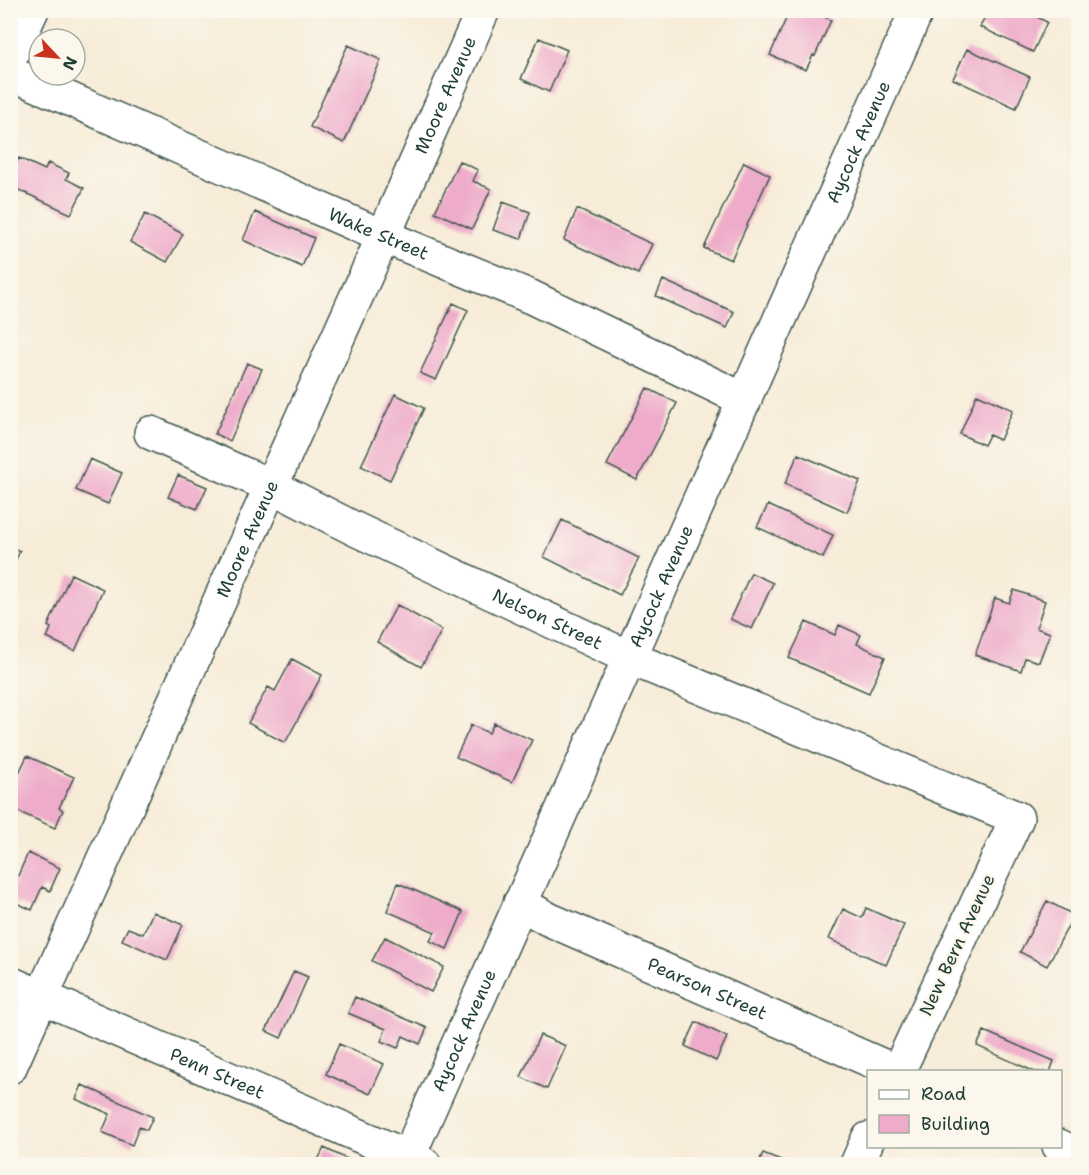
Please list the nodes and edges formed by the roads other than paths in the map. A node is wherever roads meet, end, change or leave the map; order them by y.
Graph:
1 (32, 10) edge
2 (483, 10) edge
3 (917, 10) edge
4 (10, 58) edge
5 (10, 74) edge
6 (384, 235) junction
7 (745, 400) junction
8 (151, 433) dead end
9 (271, 486) junction
10 (630, 658) junction
11 (1017, 818) joint
12 (520, 903) junction
13 (10, 983) edge
14 (43, 996) junction
15 (10, 1067) edge
16 (895, 1070) edge
17 (897, 1070) edge
18 (867, 1141) edge
19 (1062, 1147) edge
20 (1078, 1155) edge
21 (412, 1162) edge
22 (857, 1164) edge

1 - 4 street
2 - 6 street, Moore Avenue
3 - 7 street, Aycock Avenue
5 - 6 street, Wake Street
6 - 7 street, Wake Street
6 - 9 street, Moore Avenue
7 - 10 street, Aycock Avenue
8 - 9 street, Nelson Street
9 - 10 street, Nelson Street
9 - 14 street, Moore Avenue
10 - 11 street, Nelson Street
10 - 12 street, Aycock Avenue
11 - 17 street, New Bern Avenue
12 - 16 street, Pearson Street
12 - 21 street, Aycock Avenue
13 - 14 street, Penn Street
14 - 15 street, Moore Avenue
14 - 21 street, Penn Street
18 - 22 street
19 - 20 street

